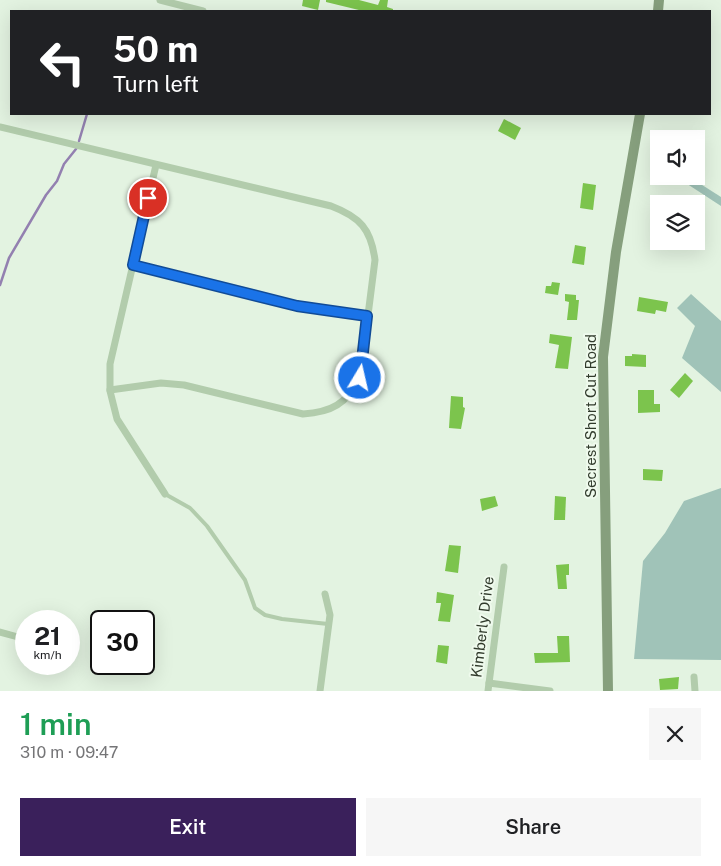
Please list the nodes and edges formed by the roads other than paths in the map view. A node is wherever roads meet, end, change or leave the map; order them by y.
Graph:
1 (160, 0) edge
2 (199, 10) edge
3 (640, 115) edge
4 (0, 127) edge
5 (156, 165) junction
6 (133, 265) junction
7 (367, 316) junction
8 (110, 390) junction
9 (165, 494) joint
10 (504, 567) dead end
11 (325, 594) dead end
12 (328, 624) junction
13 (0, 632) edge
14 (15, 636) edge
15 (694, 677) dead end
16 (489, 683) junction
17 (320, 691) edge
18 (488, 691) edge
19 (550, 691) edge
20 (608, 691) edge
21 (695, 691) edge

1 - 2 street
3 - 20 main road, Secrest Short Cut Road
4 - 5 street
5 - 6 street
5 - 7 street
6 - 7 street
6 - 8 street
7 - 8 street
8 - 9 street
9 - 12 lane
10 - 16 street, Kimberly Drive
11 - 12 street
12 - 17 street
13 - 14 street
15 - 21 street
16 - 18 street, Kimberly Drive
16 - 19 street

